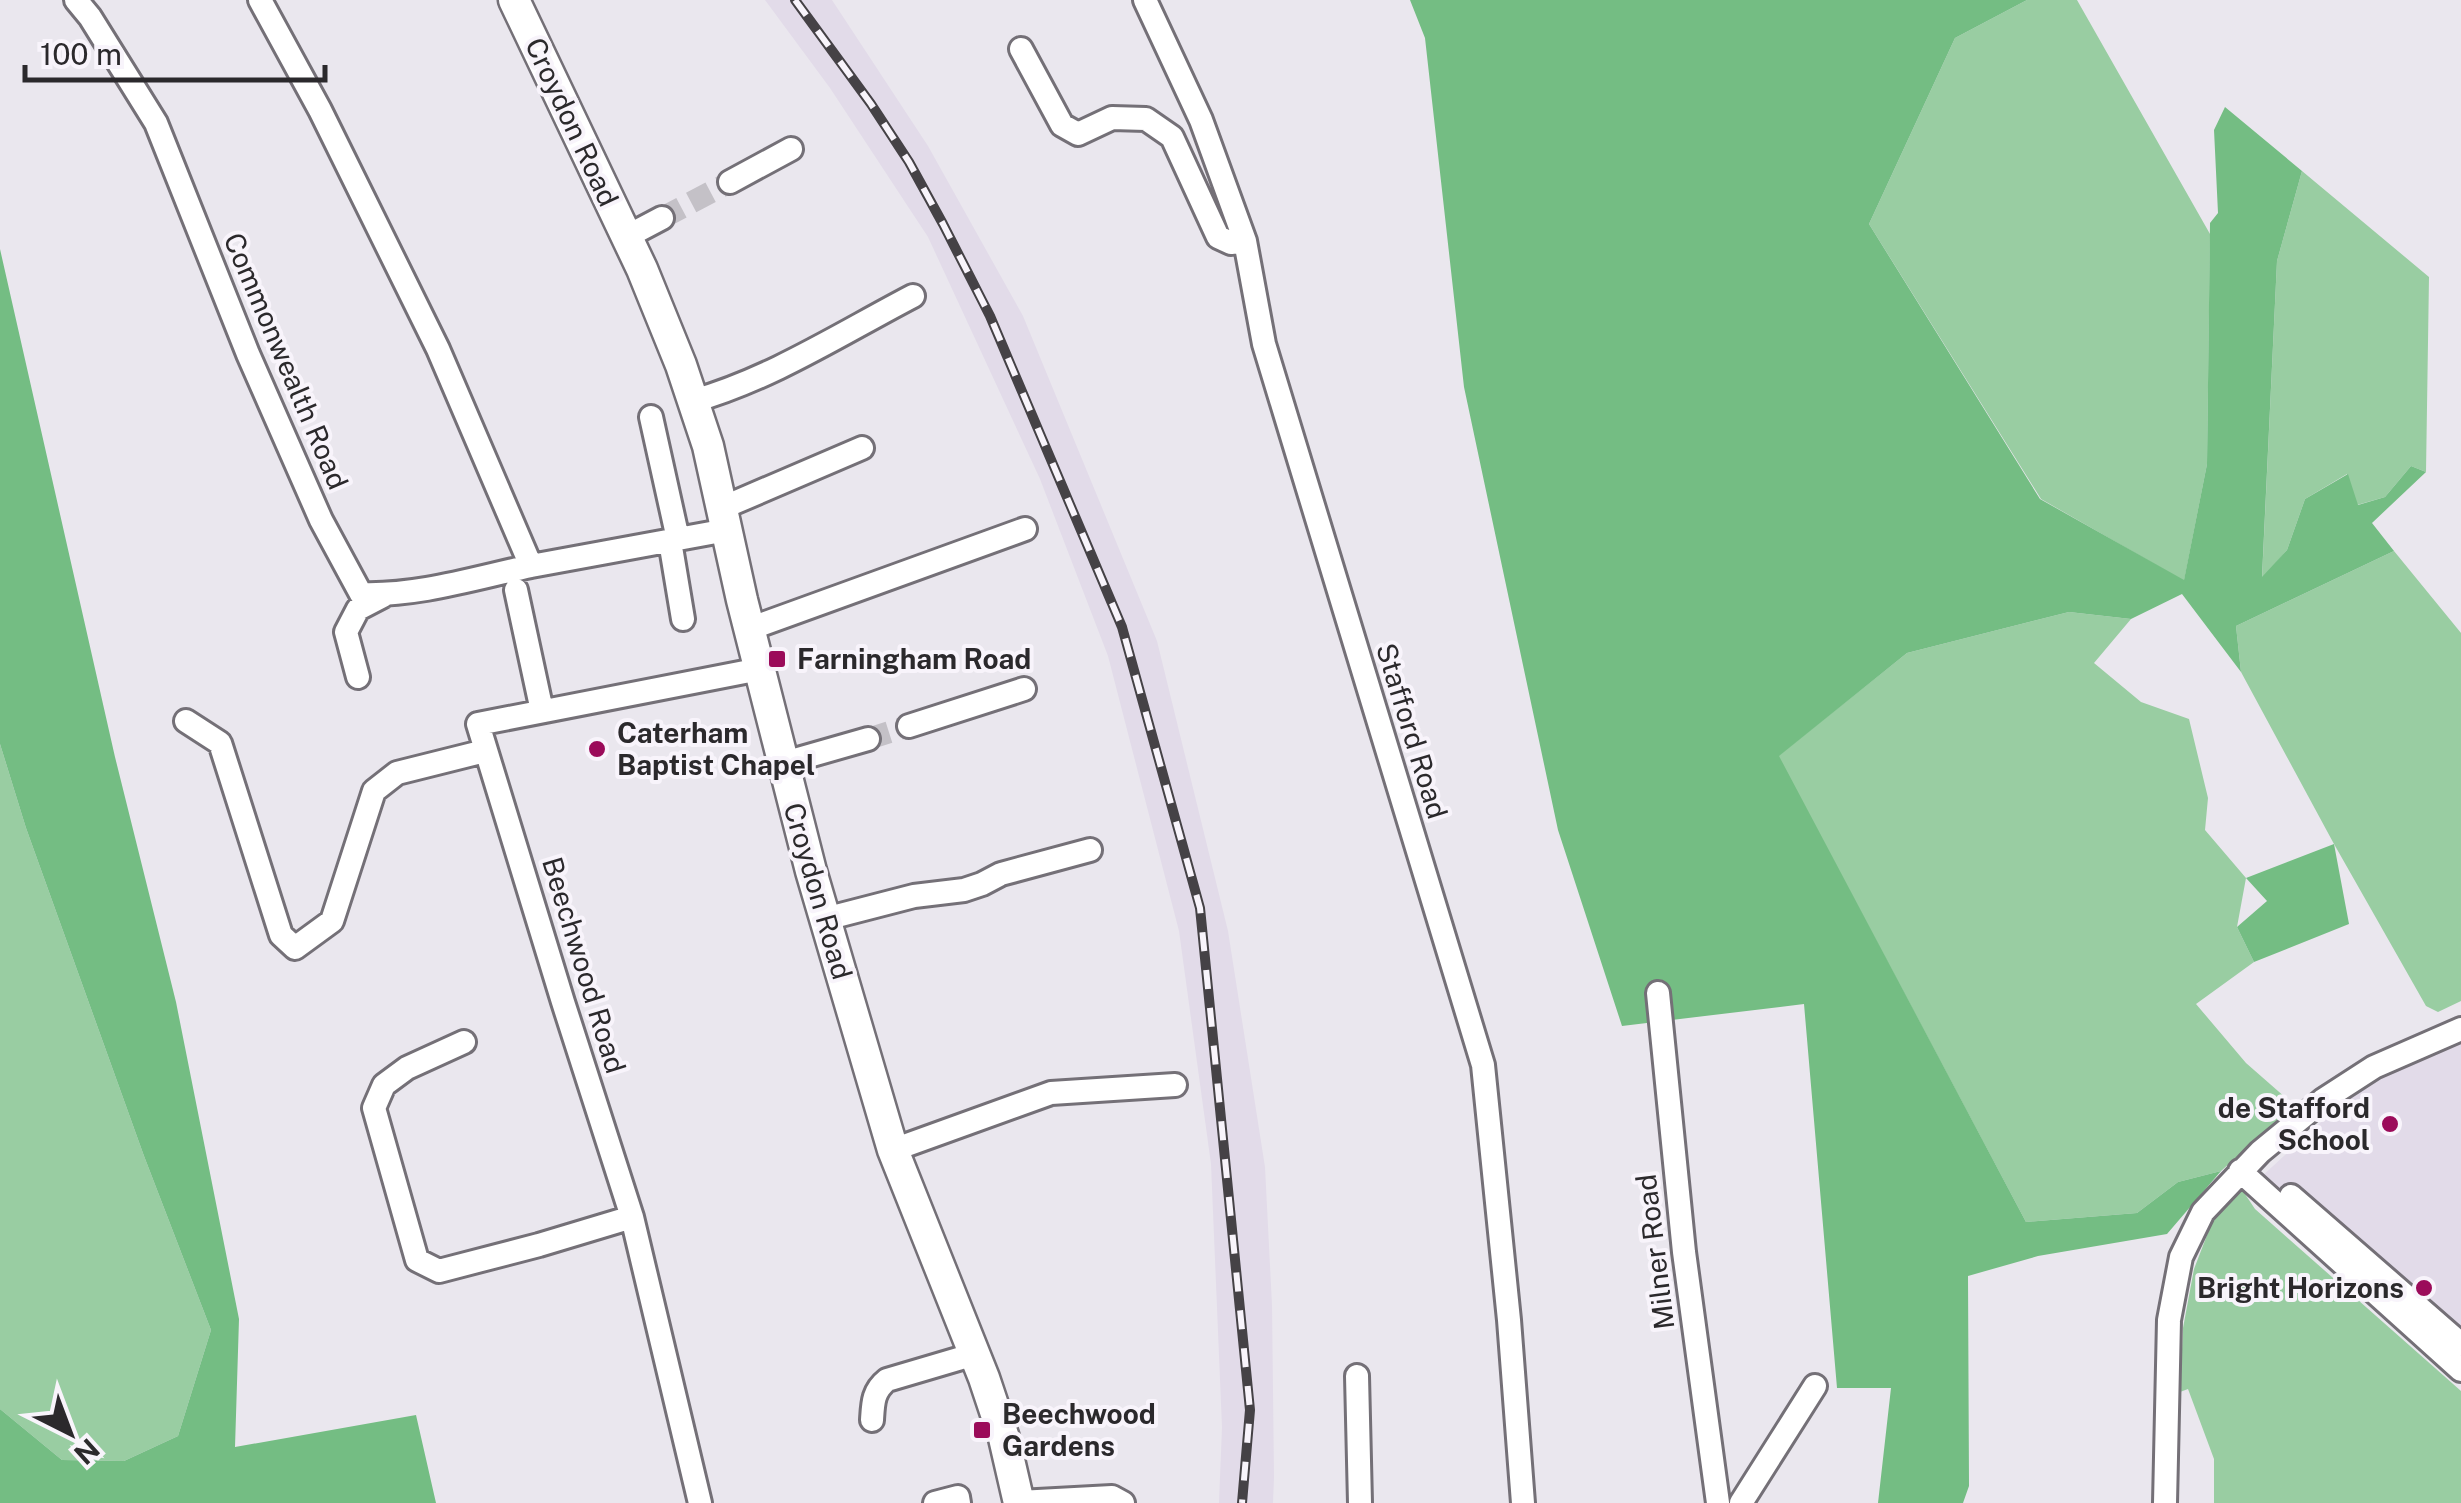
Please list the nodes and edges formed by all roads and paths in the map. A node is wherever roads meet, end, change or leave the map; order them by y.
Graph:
1 (76, 0) edge
2 (260, 0) edge
3 (514, 0) edge
4 (1144, 0) edge
5 (1021, 49) dead end
6 (791, 148) dead end
7 (730, 182) tunnel mouth
8 (662, 218) tunnel mouth
9 (626, 237) junction
10 (1245, 241) junction
11 (913, 296) dead end
12 (693, 401) junction
13 (651, 417) dead end
14 (862, 448) dead end
15 (725, 519) junction
16 (1025, 529) dead end
17 (674, 540) junction
18 (530, 566) junction
19 (516, 590) dead end
20 (386, 595) junction
21 (683, 619) dead end
22 (750, 628) junction
23 (760, 669) junction
24 (358, 677) dead end
25 (1024, 689) dead end
26 (542, 711) junction
27 (186, 721) dead end
28 (909, 726) tunnel mouth
29 (868, 739) tunnel mouth
30 (485, 751) junction
31 (784, 763) junction
32 (1090, 850) dead end
33 (825, 919) junction
34 (1658, 993) dead end
35 (2461, 1029) edge
36 (464, 1042) dead end
37 (1175, 1084) dead end
38 (893, 1150) junction
39 (2245, 1166) junction
40 (632, 1216) junction
41 (2461, 1344) edge
42 (976, 1354) junction
43 (2461, 1370) edge
44 (1357, 1376) dead end
45 (1814, 1386) dead end
46 (872, 1420) dead end
47 (1019, 1502) edge
48 (700, 1503) edge
49 (935, 1503) edge
50 (959, 1503) edge
51 (1124, 1503) edge
52 (1360, 1503) edge
53 (1523, 1503) edge
54 (1718, 1503) edge
55 (1741, 1503) edge
56 (2164, 1503) edge

1 - 20 street, Commonwealth Road
2 - 18 street
3 - 9 main road, Croydon Road
4 - 10 street, Stafford Road
5 - 10 street
6 - 7 street
8 - 9 street
9 - 12 main road, Croydon Road
10 - 53 street, Stafford Road
11 - 12 street
12 - 15 main road, Croydon Road
13 - 17 street
14 - 15 street
15 - 17 street
15 - 22 main road, Croydon Road
16 - 22 street
17 - 18 street
17 - 21 street
18 - 20 street
19 - 26 street
20 - 24 street
22 - 23 main road, Croydon Road
23 - 26 street
23 - 31 main road, Croydon Road
25 - 28 street
26 - 30 street
27 - 30 street
29 - 31 street
30 - 40 street, Beechwood Road
31 - 33 main road, Croydon Road
32 - 33 street
33 - 38 main road, Croydon Road
34 - 54 street, Milner Road
35 - 39 street
36 - 40 street
37 - 38 street
38 - 42 main road, Croydon Road
39 - 41 street
39 - 43 street
39 - 56 street
40 - 48 street, Beechwood Road
42 - 46 street
42 - 47 main road, Croydon Road
44 - 52 street
45 - 55 street
47 - 51 street
49 - 50 street

